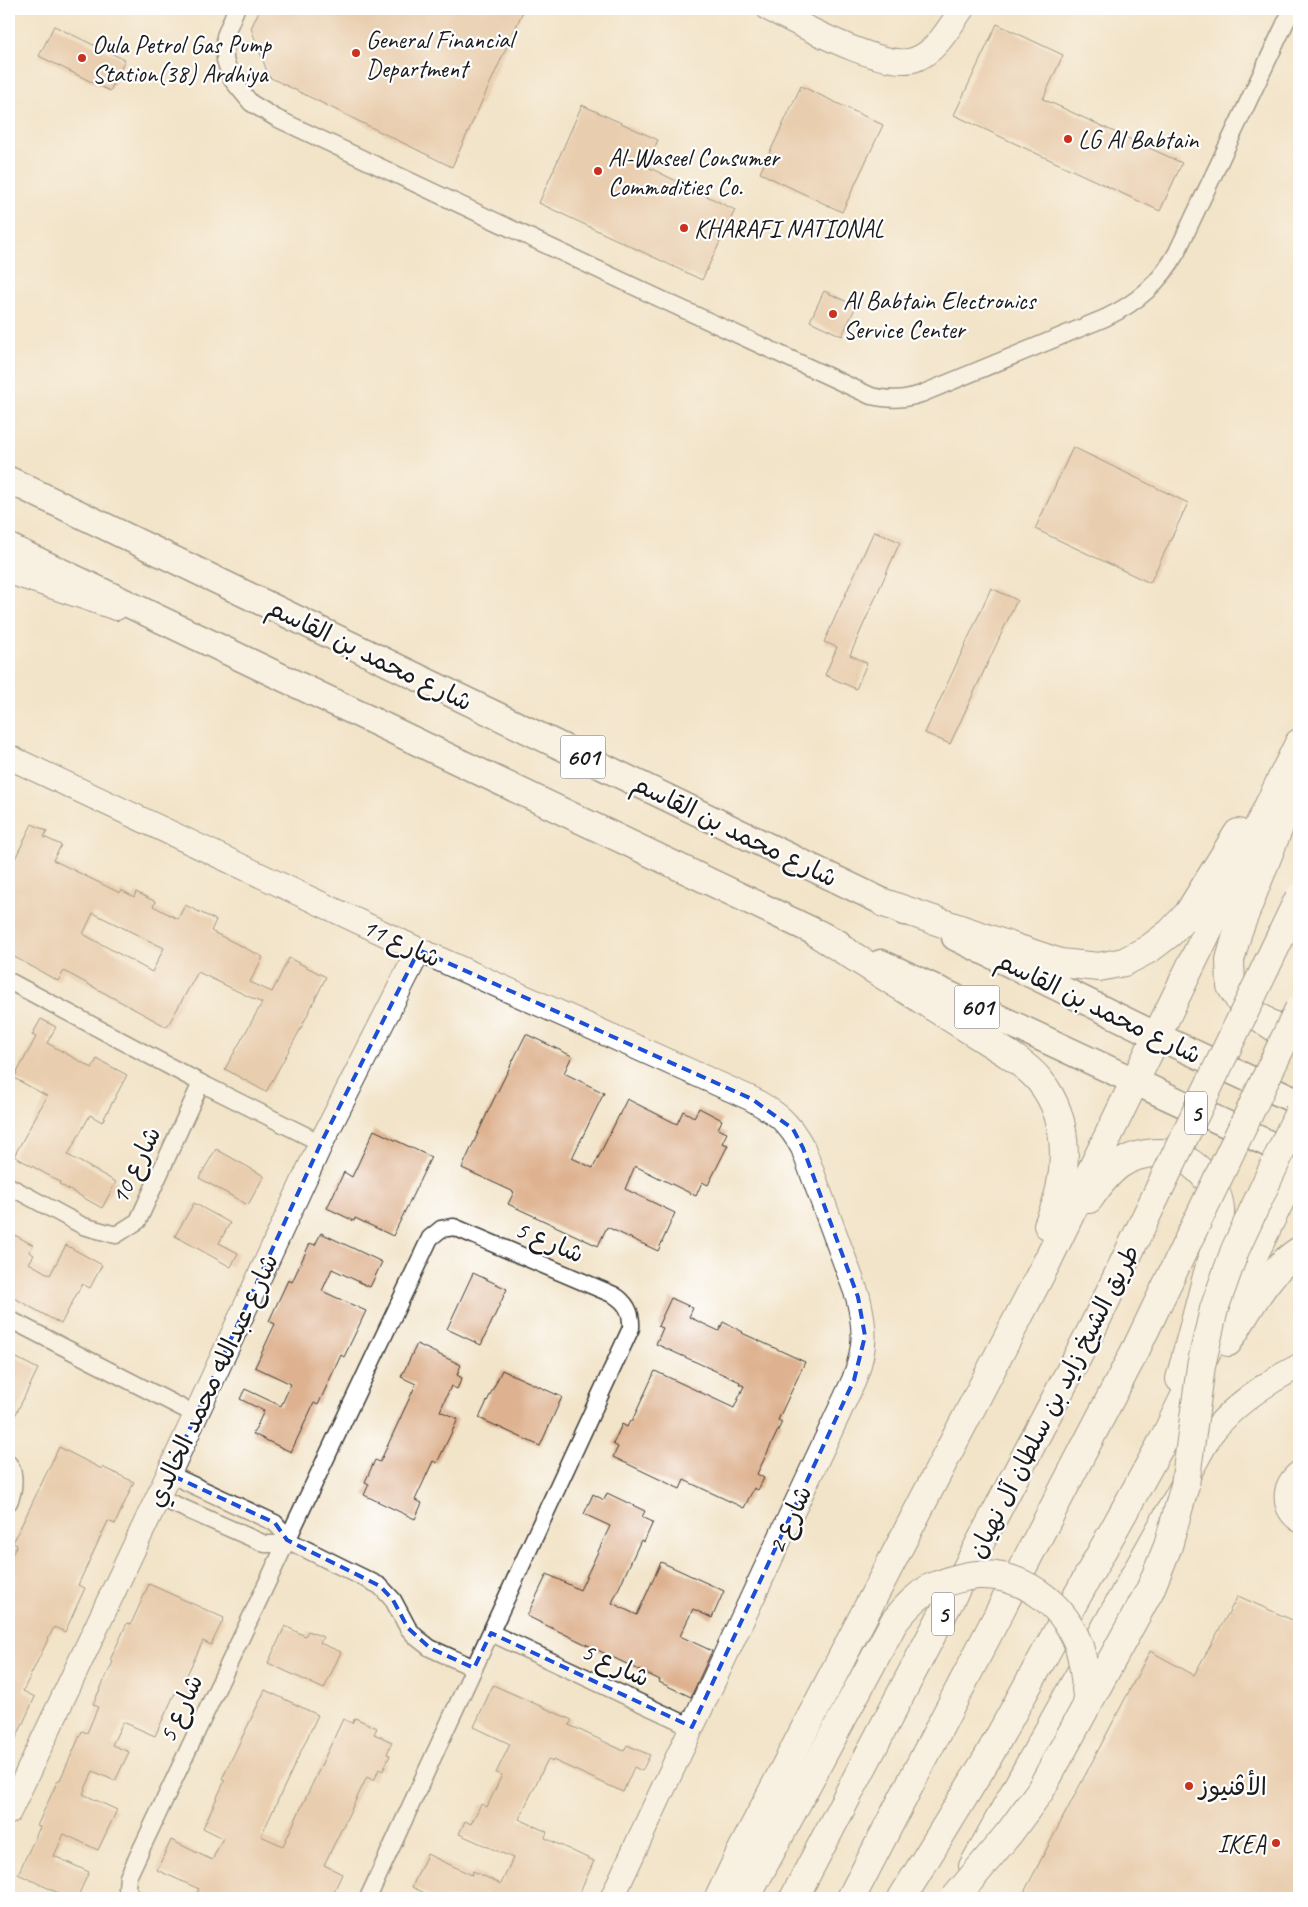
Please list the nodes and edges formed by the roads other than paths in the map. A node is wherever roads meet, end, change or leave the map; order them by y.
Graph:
1 (236, 9) edge
2 (769, 9) edge
3 (962, 9) edge
4 (1292, 9) edge
5 (9, 480) edge
6 (9, 547) edge
7 (9, 572) edge
8 (173, 626) junction
9 (1299, 731) edge
10 (1299, 742) edge
11 (9, 757) edge
12 (1299, 774) edge
13 (1299, 898) edge
14 (884, 902) junction
15 (818, 934) junction
16 (419, 950) junction
17 (9, 981) edge
18 (1299, 1009) edge
19 (1299, 1032) edge
20 (1157, 1036) junction
21 (1135, 1081) junction
22 (201, 1083) junction
23 (1299, 1102) edge
24 (1299, 1112) edge
25 (793, 1129) joint
26 (321, 1143) junction
27 (1299, 1160) edge
28 (9, 1186) edge
29 (1299, 1251) edge
30 (1048, 1260) junction
31 (9, 1320) edge
32 (1299, 1366) edge
33 (196, 1415) junction
34 (1164, 1439) junction
35 (9, 1464) edge
36 (1299, 1473) edge
37 (169, 1474) junction
38 (930, 1489) junction
39 (158, 1497) junction
40 (9, 1502) edge
41 (1299, 1520) edge
42 (288, 1540) junction
43 (491, 1633) junction
44 (474, 1668) junction
45 (1088, 1705) junction
46 (692, 1727) junction
47 (14, 1788) edge
48 (9, 1812) edge
49 (134, 1898) edge
50 (368, 1898) edge
51 (612, 1898) edge
52 (719, 1898) edge
53 (746, 1898) edge
54 (794, 1898) edge
55 (851, 1898) edge
56 (902, 1898) edge
57 (954, 1898) edge

1 - 4 street
2 - 3 street
5 - 14 main road, شارع محمد بن القاسم / 601
6 - 8 main road, شارع محمد بن القاسم / 601
7 - 8 street
8 - 15 main road, شارع محمد بن القاسم / 601
9 - 14 highway
10 - 20 highway
11 - 16 street, شارع 11
12 - 19 highway
13 - 54 highway, طريق الشيخ زايد بن سلطان آل نهيان / 5, bridge
14 - 20 main road, شارع محمد بن القاسم / 601
15 - 21 main road, شارع محمد بن القاسم / 601
15 - 38 highway
16 - 25 street, شارع 11
16 - 26 street, شارع عبدالله محمد الخالدي
17 - 22 street
18 - 55 highway, طريق الشيخ زايد بن سلطان آل نهيان / 5, bridge
20 - 21 highway
20 - 23 main road, شارع محمد بن القاسم / 601
21 - 27 main road, شارع محمد بن القاسم / 601
21 - 30 highway
22 - 26 street
22 - 28 street, شارع 10
24 - 45 highway, bridge
25 - 46 street, شارع 2
26 - 33 street, شارع عبدالله محمد الخالدي
27 - 34 highway
29 - 34 highway
30 - 34 highway
30 - 38 highway
31 - 33 street
32 - 57 street
33 - 37 street, شارع عبدالله محمد الخالدي
34 - 56 highway
35 - 40 street
36 - 41 street
37 - 39 street, شارع عبدالله محمد الخالدي
37 - 42 street
38 - 52 highway
39 - 42 street
39 - 47 street, شارع عبدالله محمد الخالدي
42 - 43 street, شارع 5
42 - 44 street
42 - 49 street, شارع 5
43 - 44 street, شارع 5
43 - 46 street, شارع 5
44 - 50 street, شارع 5
45 - 53 highway, bridge
45 - 57 highway, bridge
46 - 51 street, شارع 2
47 - 48 street, شارع عبدالله محمد الخالدي

